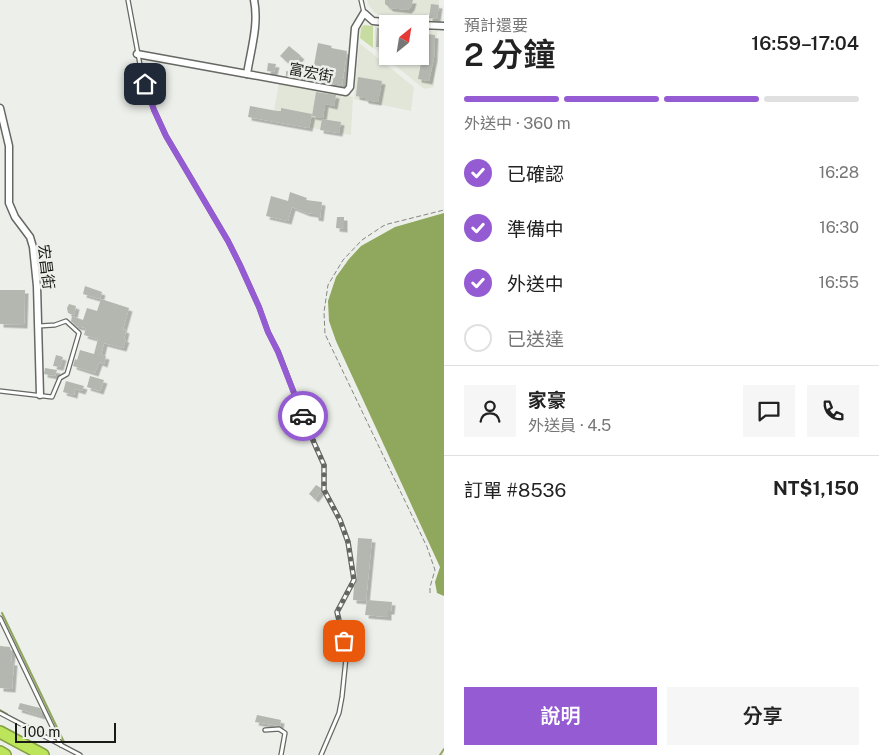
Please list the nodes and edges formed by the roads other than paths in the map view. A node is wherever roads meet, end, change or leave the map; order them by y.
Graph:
1 (128, 0) edge
2 (254, 0) edge
3 (361, 0) edge
4 (364, 13) junction
5 (379, 22) edge
6 (429, 25) edge
7 (444, 26) edge
8 (137, 54) junction
9 (247, 74) junction
10 (0, 108) edge
11 (39, 326) junction
12 (0, 391) edge
13 (40, 395) junction
14 (0, 618) edge
15 (0, 713) edge
16 (265, 730) dead end
17 (0, 732) edge
18 (61, 745) junction
19 (0, 752) edge
20 (5, 755) edge
21 (43, 755) edge
22 (80, 755) edge
23 (281, 755) edge
24 (320, 755) edge

1 - 8 lane
2 - 9 street
3 - 4 lane
4 - 5 street
4 - 9 street, 富宏街
6 - 7 street
8 - 9 street
8 - 24 lane
10 - 11 street, 宏昌街
11 - 13 street, 宏昌街
11 - 13 lane
12 - 13 lane
14 - 18 lane
15 - 18 lane
16 - 23 lane
17 - 21 highway
18 - 22 lane
19 - 20 highway

